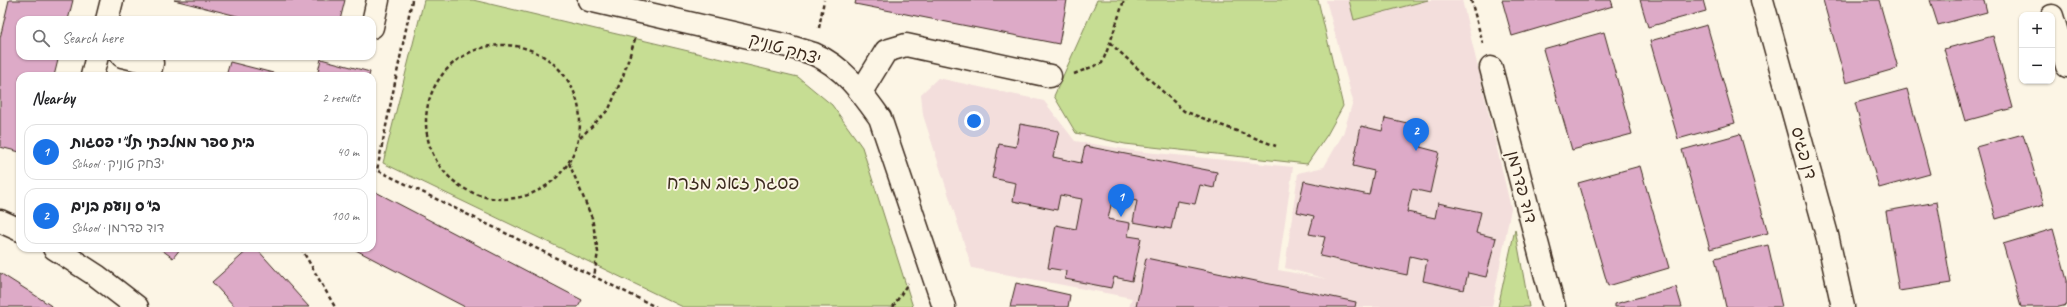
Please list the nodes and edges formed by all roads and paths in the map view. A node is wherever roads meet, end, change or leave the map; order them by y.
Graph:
1 (112, 0) edge
2 (378, 0) edge
3 (412, 0) edge
4 (589, 0) edge
5 (1124, 0) edge
6 (1471, 0) edge
7 (1762, 0) edge
8 (2047, 0) edge
9 (2051, 12) edge
10 (644, 13) junction
11 (108, 16) edge
12 (374, 16) edge
13 (2055, 25) edge
14 (1110, 43) junction
15 (96, 60) edge
16 (139, 60) edge
17 (2067, 66) edge
18 (1490, 68) joint
19 (93, 72) edge
20 (150, 72) edge
21 (1050, 76) joint
22 (861, 92) junction
23 (580, 139) junction
24 (1276, 146) dead end
25 (569, 164) junction
26 (377, 170) joint
27 (0, 221) edge
28 (16, 228) edge
29 (60, 252) edge
30 (303, 252) edge
31 (594, 277) junction
32 (137, 307) edge
33 (335, 307) edge
34 (656, 307) edge
35 (944, 307) edge
36 (1554, 307) edge
37 (1842, 307) edge

1 - 11 street
2 - 12 street
3 - 26 path
4 - 10 street, יצחק טוניק
5 - 14 path
6 - 18 path
7 - 37 street, דן פגיס
8 - 9 street
10 - 22 street, יצחק טוניק
10 - 23 path
13 - 17 street
14 - 21 path
14 - 24 path
15 - 19 street
16 - 20 street
18 - 36 street, דוד פדרמן
21 - 22 street
22 - 35 street, יצחק טוניק
23 - 25 path
23 - 25 path
25 - 31 path
26 - 31 path
27 - 28 street
29 - 32 street
30 - 33 path
31 - 34 path

